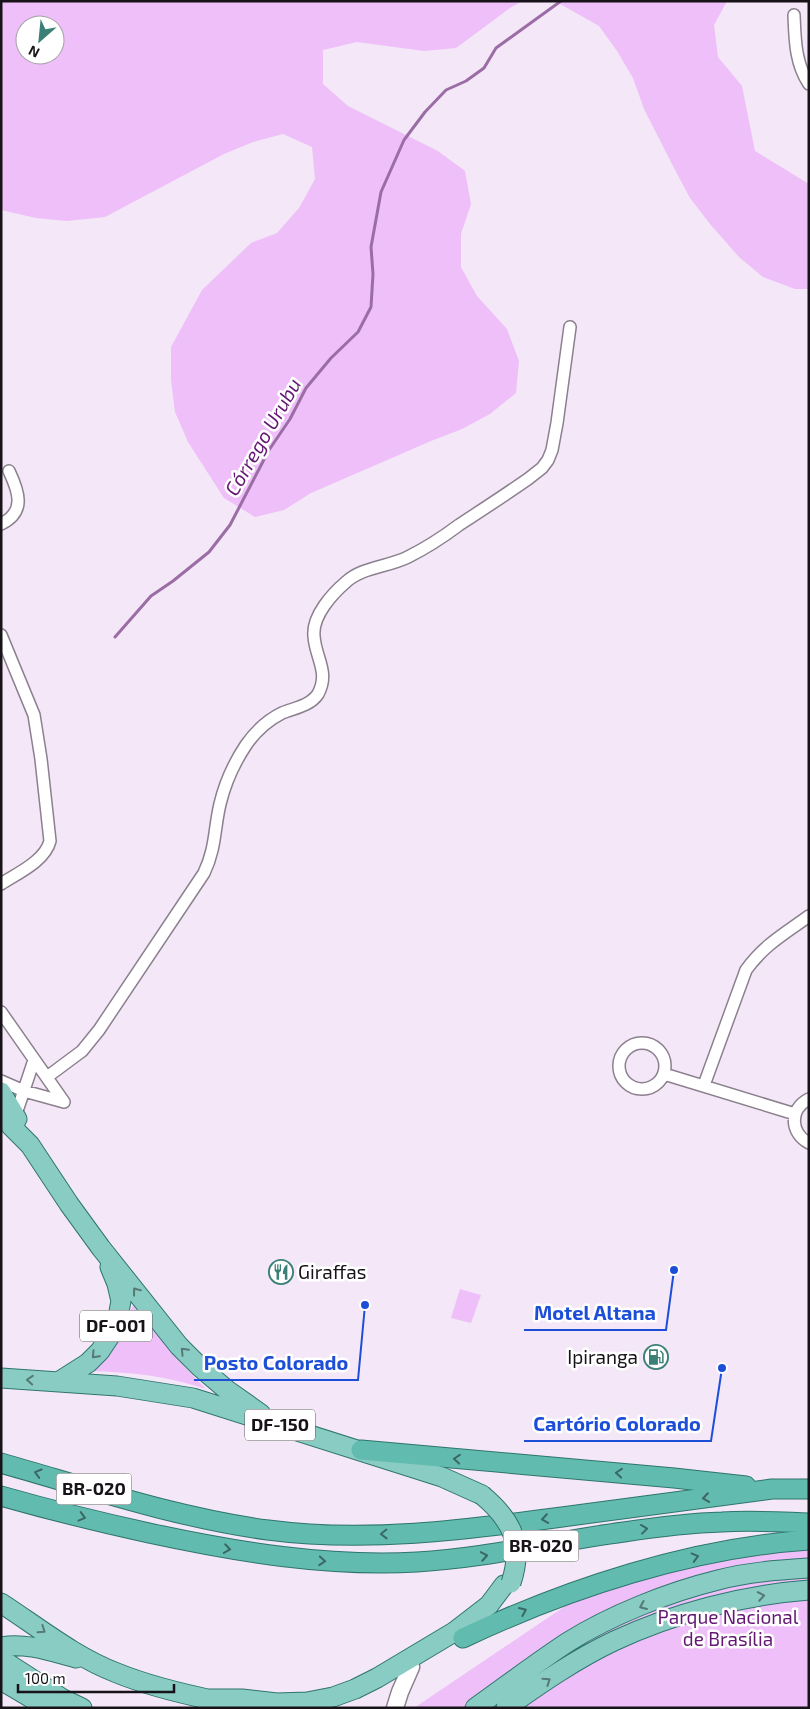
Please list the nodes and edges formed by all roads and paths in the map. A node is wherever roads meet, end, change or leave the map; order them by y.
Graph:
1 (794, 15) dead end
2 (809, 84) edge
3 (570, 327) dead end
4 (9, 471) dead end
5 (1, 524) edge
6 (1, 635) edge
7 (1, 884) edge
8 (809, 916) edge
9 (1, 1012) edge
10 (34, 1060) junction
11 (664, 1074) junction
12 (47, 1077) junction
13 (1, 1081) edge
14 (704, 1085) junction
15 (24, 1091) junction
16 (1, 1092) edge
17 (809, 1099) edge
18 (795, 1114) junction
19 (9, 1117) edge
20 (809, 1143) edge
21 (101, 1248) junction
22 (1, 1378) edge
23 (58, 1382) junction
24 (277, 1424) junction
25 (361, 1450) junction
26 (1, 1463) edge
27 (772, 1489) junction
28 (809, 1489) edge
29 (1, 1496) edge
30 (809, 1523) edge
31 (809, 1540) edge
32 (809, 1568) edge
33 (507, 1584) junction
34 (809, 1590) edge
35 (1, 1603) edge
36 (463, 1638) junction
37 (1, 1647) edge
38 (1, 1659) edge
39 (94, 1662) junction
40 (412, 1668) junction
41 (1, 1680) edge
42 (205, 1699) junction
43 (48, 1708) edge
44 (82, 1708) edge
45 (255, 1708) edge
46 (307, 1708) edge
47 (395, 1708) edge
48 (475, 1708) edge
49 (506, 1708) edge

1 - 2 street
3 - 12 street
4 - 5 street
6 - 7 street
8 - 14 street
9 - 10 street
10 - 12 street
10 - 15 street
11 - 11 street
11 - 14 street
12 - 15 street
13 - 15 street
14 - 18 street
15 - 19 street
16 - 19 main road, DF-001
17 - 18 street
18 - 20 street
19 - 21 main road, DF-001
21 -> 23 main road, DF-001
24 -> 21 main road, DF-001
23 -> 22 main road, DF-150
23 - 24 main road, DF-150
24 - 25 main road, DF-150
27 -> 25 highway
25 - 33 main road, DF-150, bridge
27 -> 26 highway, BR-020
27 - 28 highway
29 -> 30 highway, BR-020
36 -> 31 highway
32 -> 48 main road
33 - 36 main road, DF-150
33 - 42 main road
49 -> 34 main road
35 -> 39 main road
36 - 40 main road, DF-150
37 - 39 main road
38 - 44 main road
39 - 42 main road
40 - 46 main road, DF-150
40 - 47 main road
41 - 43 main road
42 - 45 main road

